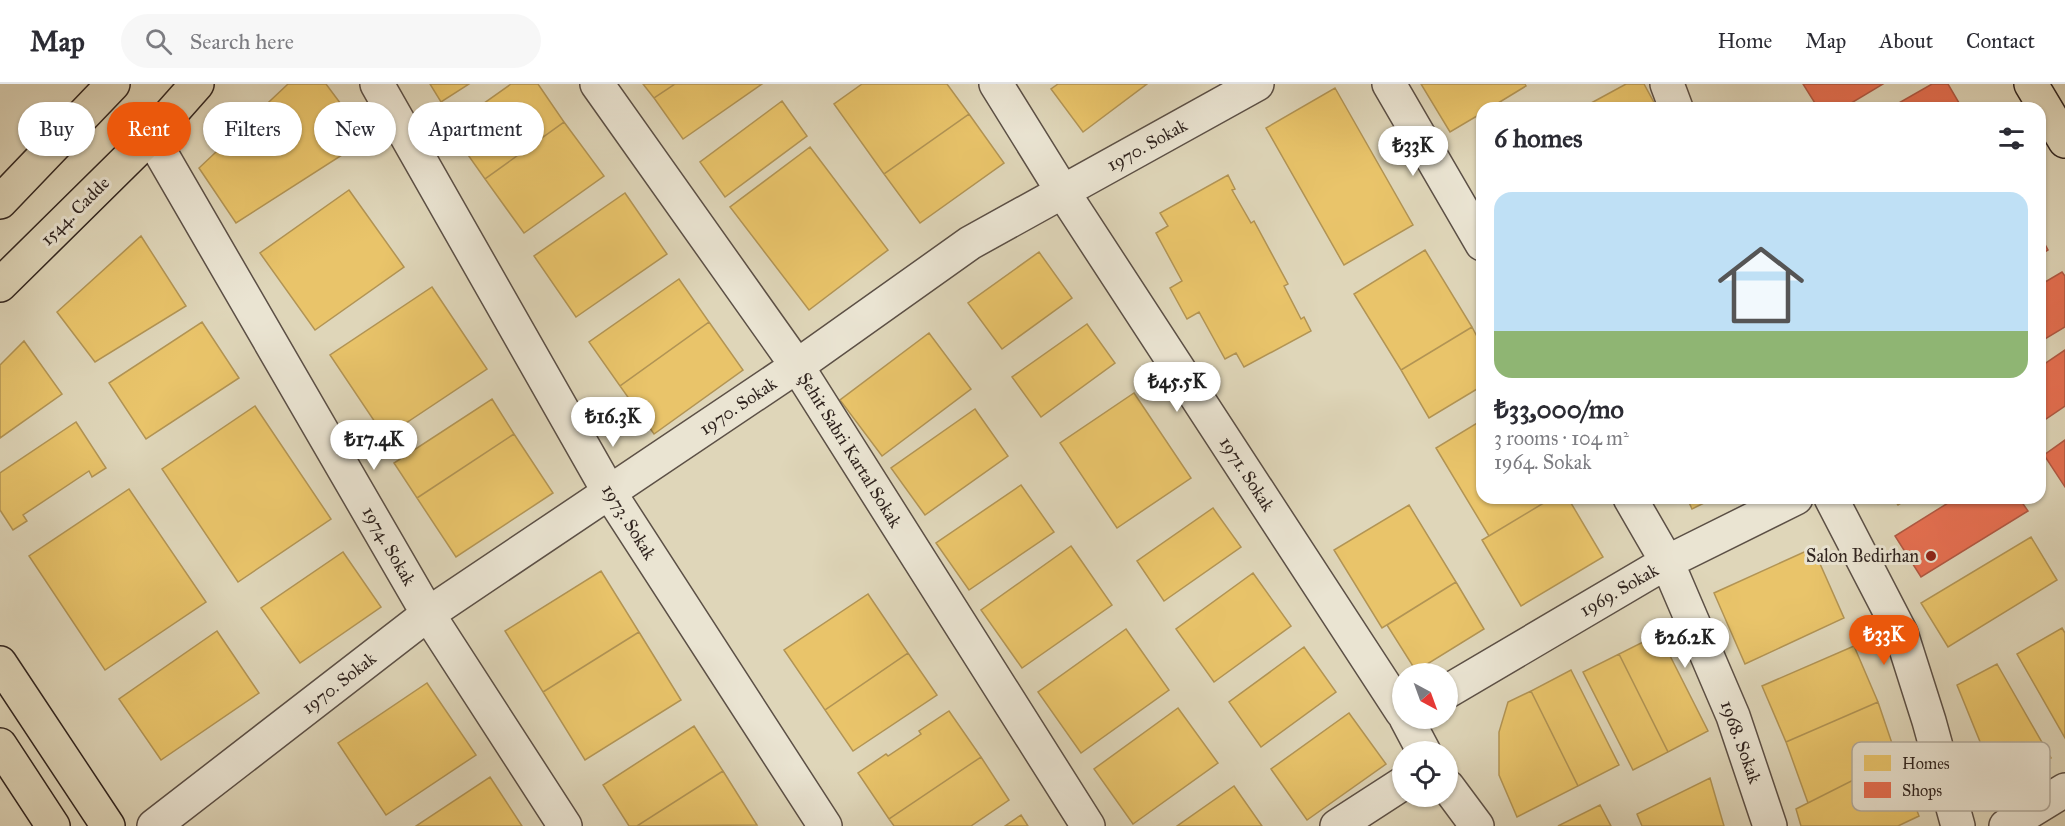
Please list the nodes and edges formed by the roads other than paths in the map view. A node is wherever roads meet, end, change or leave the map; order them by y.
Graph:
1 (113, 84) edge
2 (197, 84) edge
3 (377, 84) edge
4 (597, 84) edge
5 (996, 84) edge
6 (1257, 84) edge
7 (1389, 84) edge
8 (1667, 84) edge
9 (2031, 84) edge
10 (181, 102) edge
11 (1674, 102) edge
12 (2042, 102) edge
13 (2046, 109) edge
14 (2065, 141) edge
15 (131, 156) edge
16 (163, 156) edge
17 (1063, 192) junction
18 (0, 202) edge
19 (1476, 234) edge
20 (0, 285) edge
21 (797, 366) junction
22 (609, 492) junction
23 (1633, 504) edge
24 (1784, 504) edge
25 (1834, 504) edge
26 (1667, 562) junction
27 (428, 614) junction
28 (0, 663) edge
29 (1458, 685) edge
30 (1392, 697) edge
31 (1935, 742) edge
32 (0, 745) edge
33 (1392, 790) edge
34 (2065, 790) edge
35 (2050, 799) edge
36 (1458, 800) edge
37 (1954, 811) edge
38 (2031, 811) edge
39 (53, 826) edge
40 (108, 826) edge
41 (154, 826) edge
42 (565, 826) edge
43 (825, 826) edge
44 (1088, 826) edge
45 (1337, 826) edge
46 (1477, 826) edge
47 (1770, 826) edge
48 (1958, 826) edge
49 (2006, 826) edge

1 - 18 main road
2 - 10 main road, 1544. Cadde
3 - 22 street, 1973. Sokak
4 - 21 street, Şehit Sabri Kartal Sokak
5 - 17 street, 1971. Sokak
6 - 17 street, 1970. Sokak
7 - 19 street
8 - 11 street
9 - 12 main road
13 - 14 main road
15 - 20 main road, 1544. Cadde
16 - 27 street, 1974. Sokak
17 - 21 street, 1970. Sokak
17 - 30 street, 1971. Sokak
21 - 22 street, 1970. Sokak
21 - 44 street, Şehit Sabri Kartal Sokak
22 - 27 street, 1970. Sokak
22 - 43 street, 1973. Sokak
23 - 26 street, 1968. Sokak
24 - 26 street, 1969. Sokak
25 - 31 street
26 - 29 street, 1969. Sokak
26 - 47 street, 1968. Sokak
27 - 41 street, 1970. Sokak
27 - 42 street, 1974. Sokak
28 - 40 main road
32 - 39 main road
33 - 45 street
34 - 35 street
36 - 46 street
37 - 48 street
38 - 49 street

